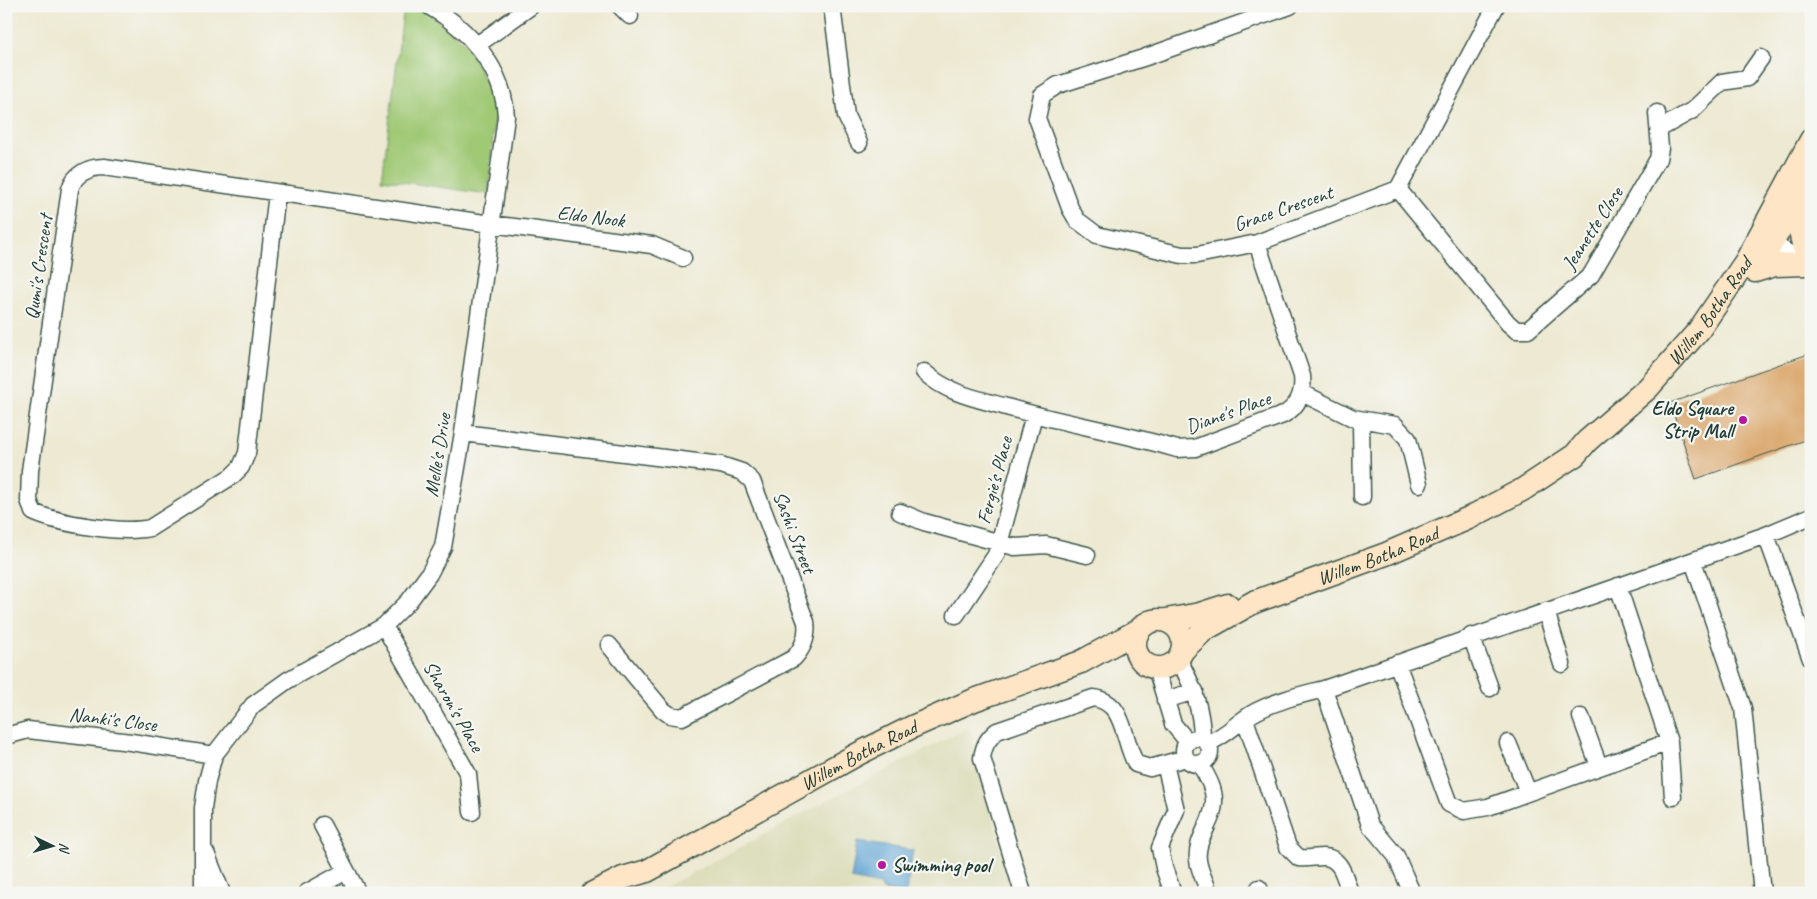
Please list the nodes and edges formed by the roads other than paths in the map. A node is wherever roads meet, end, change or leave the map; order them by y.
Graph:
1 (429, 6) edge
2 (531, 6) edge
3 (832, 6) edge
4 (1290, 6) edge
5 (1496, 6) edge
6 (477, 45) junction
7 (1761, 58) dead end
8 (1811, 140) edge
9 (859, 143) dead end
10 (1811, 177) edge
11 (1398, 189) junction
12 (277, 194) junction
13 (1799, 197) junction
14 (491, 224) junction
15 (1766, 240) junction
16 (1257, 244) junction
17 (683, 258) dead end
18 (1809, 264) edge
19 (1755, 271) junction
20 (924, 372) dead end
21 (1302, 393) junction
22 (1034, 415) junction
23 (1361, 420) junction
24 (463, 433) junction
25 (1575, 455) junction
26 (1419, 484) dead end
27 (1362, 497) dead end
28 (900, 512) dead end
29 (1811, 516) edge
30 (1766, 535) junction
31 (997, 549) junction
32 (1087, 555) dead end
33 (1694, 561) junction
34 (1618, 586) junction
35 (1254, 602) junction
36 (1546, 612) junction
37 (956, 615) dead end
38 (1166, 620) junction
39 (384, 626) junction
40 (1139, 630) junction
41 (1471, 636) junction
42 (609, 645) dead end
43 (1180, 655) junction
44 (1811, 659) edge
45 (1081, 662) junction
46 (1397, 663) junction
47 (1149, 664) junction
48 (1562, 664) dead end
49 (1490, 688) dead end
50 (1324, 689) junction
51 (1194, 691) junction
52 (1165, 700) junction
53 (1581, 716) dead end
54 (1245, 719) junction
55 (6, 736) edge
56 (1669, 742) junction
57 (1508, 743) dead end
58 (1197, 749) junction
59 (214, 755) junction
60 (1165, 764) junction
61 (1599, 766) junction
62 (1528, 792) junction
63 (1673, 797) dead end
64 (472, 812) dead end
65 (322, 825) dead end
66 (202, 834) junction
67 (648, 871) junction
68 (346, 872) junction
69 (203, 893) edge
70 (222, 893) edge
71 (306, 893) edge
72 (358, 893) edge
73 (593, 893) edge
74 (622, 893) edge
75 (1023, 893) edge
76 (1173, 893) edge
77 (1209, 893) edge
78 (1350, 893) edge
79 (1412, 893) edge
80 (1762, 893) edge

1 - 6 street, Melle's Drive
2 - 6 street
3 - 9 street
4 - 16 street, Grace Crescent
5 - 11 street
6 - 14 street, Melle's Drive
7 - 11 street, Jeanette Close
8 - 15 street, Willem Botha Road
10 - 13 street, Willem Botha Road
11 - 16 street, Grace Crescent
12 - 12 street, Qumi's Crescent
12 - 14 street, Qumi's Crescent
13 - 15 street, Willem Botha Road
13 - 18 street
14 - 17 street, Eldo Nook
14 - 24 street, Melle's Drive
15 - 18 street
15 - 19 street, Willem Botha Road
15 - 25 street, Willem Botha Road
16 - 21 street
18 - 19 street
19 - 25 street, Willem Botha Road
20 - 22 street, Diane's Place
21 - 22 street, Diane's Place
21 - 23 street
22 - 31 street, Fergie's Place
23 - 26 street
23 - 27 street
24 - 39 street, Melle's Drive
24 - 42 street, Sashi Street
25 - 35 street, Willem Botha Road
28 - 31 street
29 - 30 street
30 - 33 street
30 - 44 street
31 - 32 street
31 - 37 street, Fergie's Place
33 - 34 street
33 - 80 street
34 - 36 street
34 - 56 street
35 - 38 street, Willem Botha Road
35 - 43 street, Willem Botha Road
36 - 41 street
36 - 48 street
38 - 40 street
38 - 43 street
39 - 59 street, Melle's Drive
39 - 64 street, Sharon's Place
40 - 45 street, Willem Botha Road
40 - 47 street
41 - 46 street
41 - 49 street
43 - 47 street
43 - 51 street
45 - 47 street, Willem Botha Road
45 - 67 street, Willem Botha Road
46 - 50 street
46 - 62 street
47 - 52 street
50 - 54 street
50 - 79 street
51 - 52 street
51 - 58 street
52 - 58 street
53 - 61 street
54 - 58 street
54 - 78 street
55 - 59 street, Nanki's Close
56 - 61 street
56 - 63 street
57 - 62 street
58 - 60 street
58 - 77 street
59 - 66 street, Melle's Drive
60 - 75 street
60 - 76 street
61 - 62 street
65 - 68 street
66 - 69 street, Melle's Drive
66 - 70 street, Melle's Drive
67 - 73 street, Willem Botha Road
67 - 74 street, Willem Botha Road
68 - 71 street
68 - 72 street

